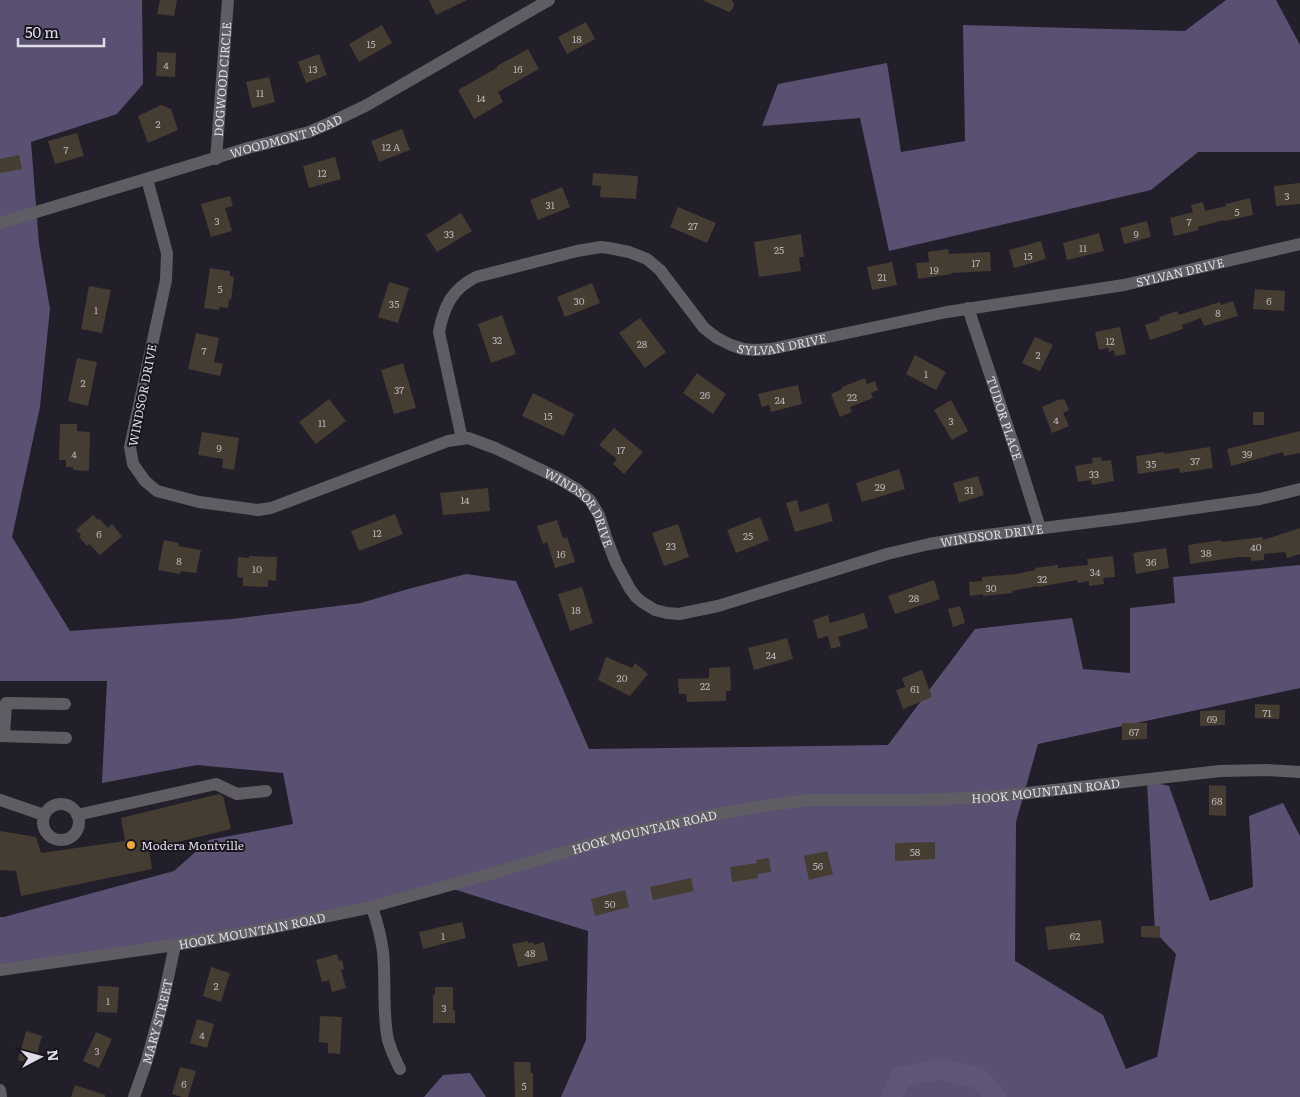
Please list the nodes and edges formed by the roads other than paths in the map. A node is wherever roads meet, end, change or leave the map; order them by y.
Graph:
1 (228, 0) edge
2 (549, 0) edge
3 (216, 159) junction
4 (147, 179) junction
5 (0, 223) edge
6 (1300, 244) edge
7 (968, 308) junction
8 (462, 439) junction
9 (1300, 489) edge
10 (1040, 528) junction
11 (65, 704) dead end
12 (2, 736) edge
13 (66, 738) dead end
14 (1300, 772) edge
15 (266, 792) dead end
16 (0, 800) edge
17 (44, 815) junction
18 (77, 815) junction
19 (372, 907) junction
20 (175, 945) junction
21 (0, 970) edge
22 (400, 1069) dead end
23 (0, 1090) edge
24 (1, 1097) edge
25 (134, 1097) edge

1 - 3 street, DOGWOOD CIRCLE
2 - 3 street, WOODMONT ROAD
3 - 4 street, WOODMONT ROAD
4 - 5 street, WOODMONT ROAD
4 - 8 street, WINDSOR DRIVE
6 - 7 street, SYLVAN DRIVE
7 - 8 street, SYLVAN DRIVE
7 - 10 street, TUDOR PLACE
8 - 10 street, WINDSOR DRIVE
9 - 10 street, WINDSOR DRIVE
11 - 12 street
12 - 13 street
14 - 19 street, HOOK MOUNTAIN ROAD
15 - 18 street
16 - 17 street
17 - 18 street
17 - 18 street
19 - 20 street, HOOK MOUNTAIN ROAD
19 - 22 street
20 - 21 street, HOOK MOUNTAIN ROAD
20 - 25 street, MARY STREET
23 - 24 street

